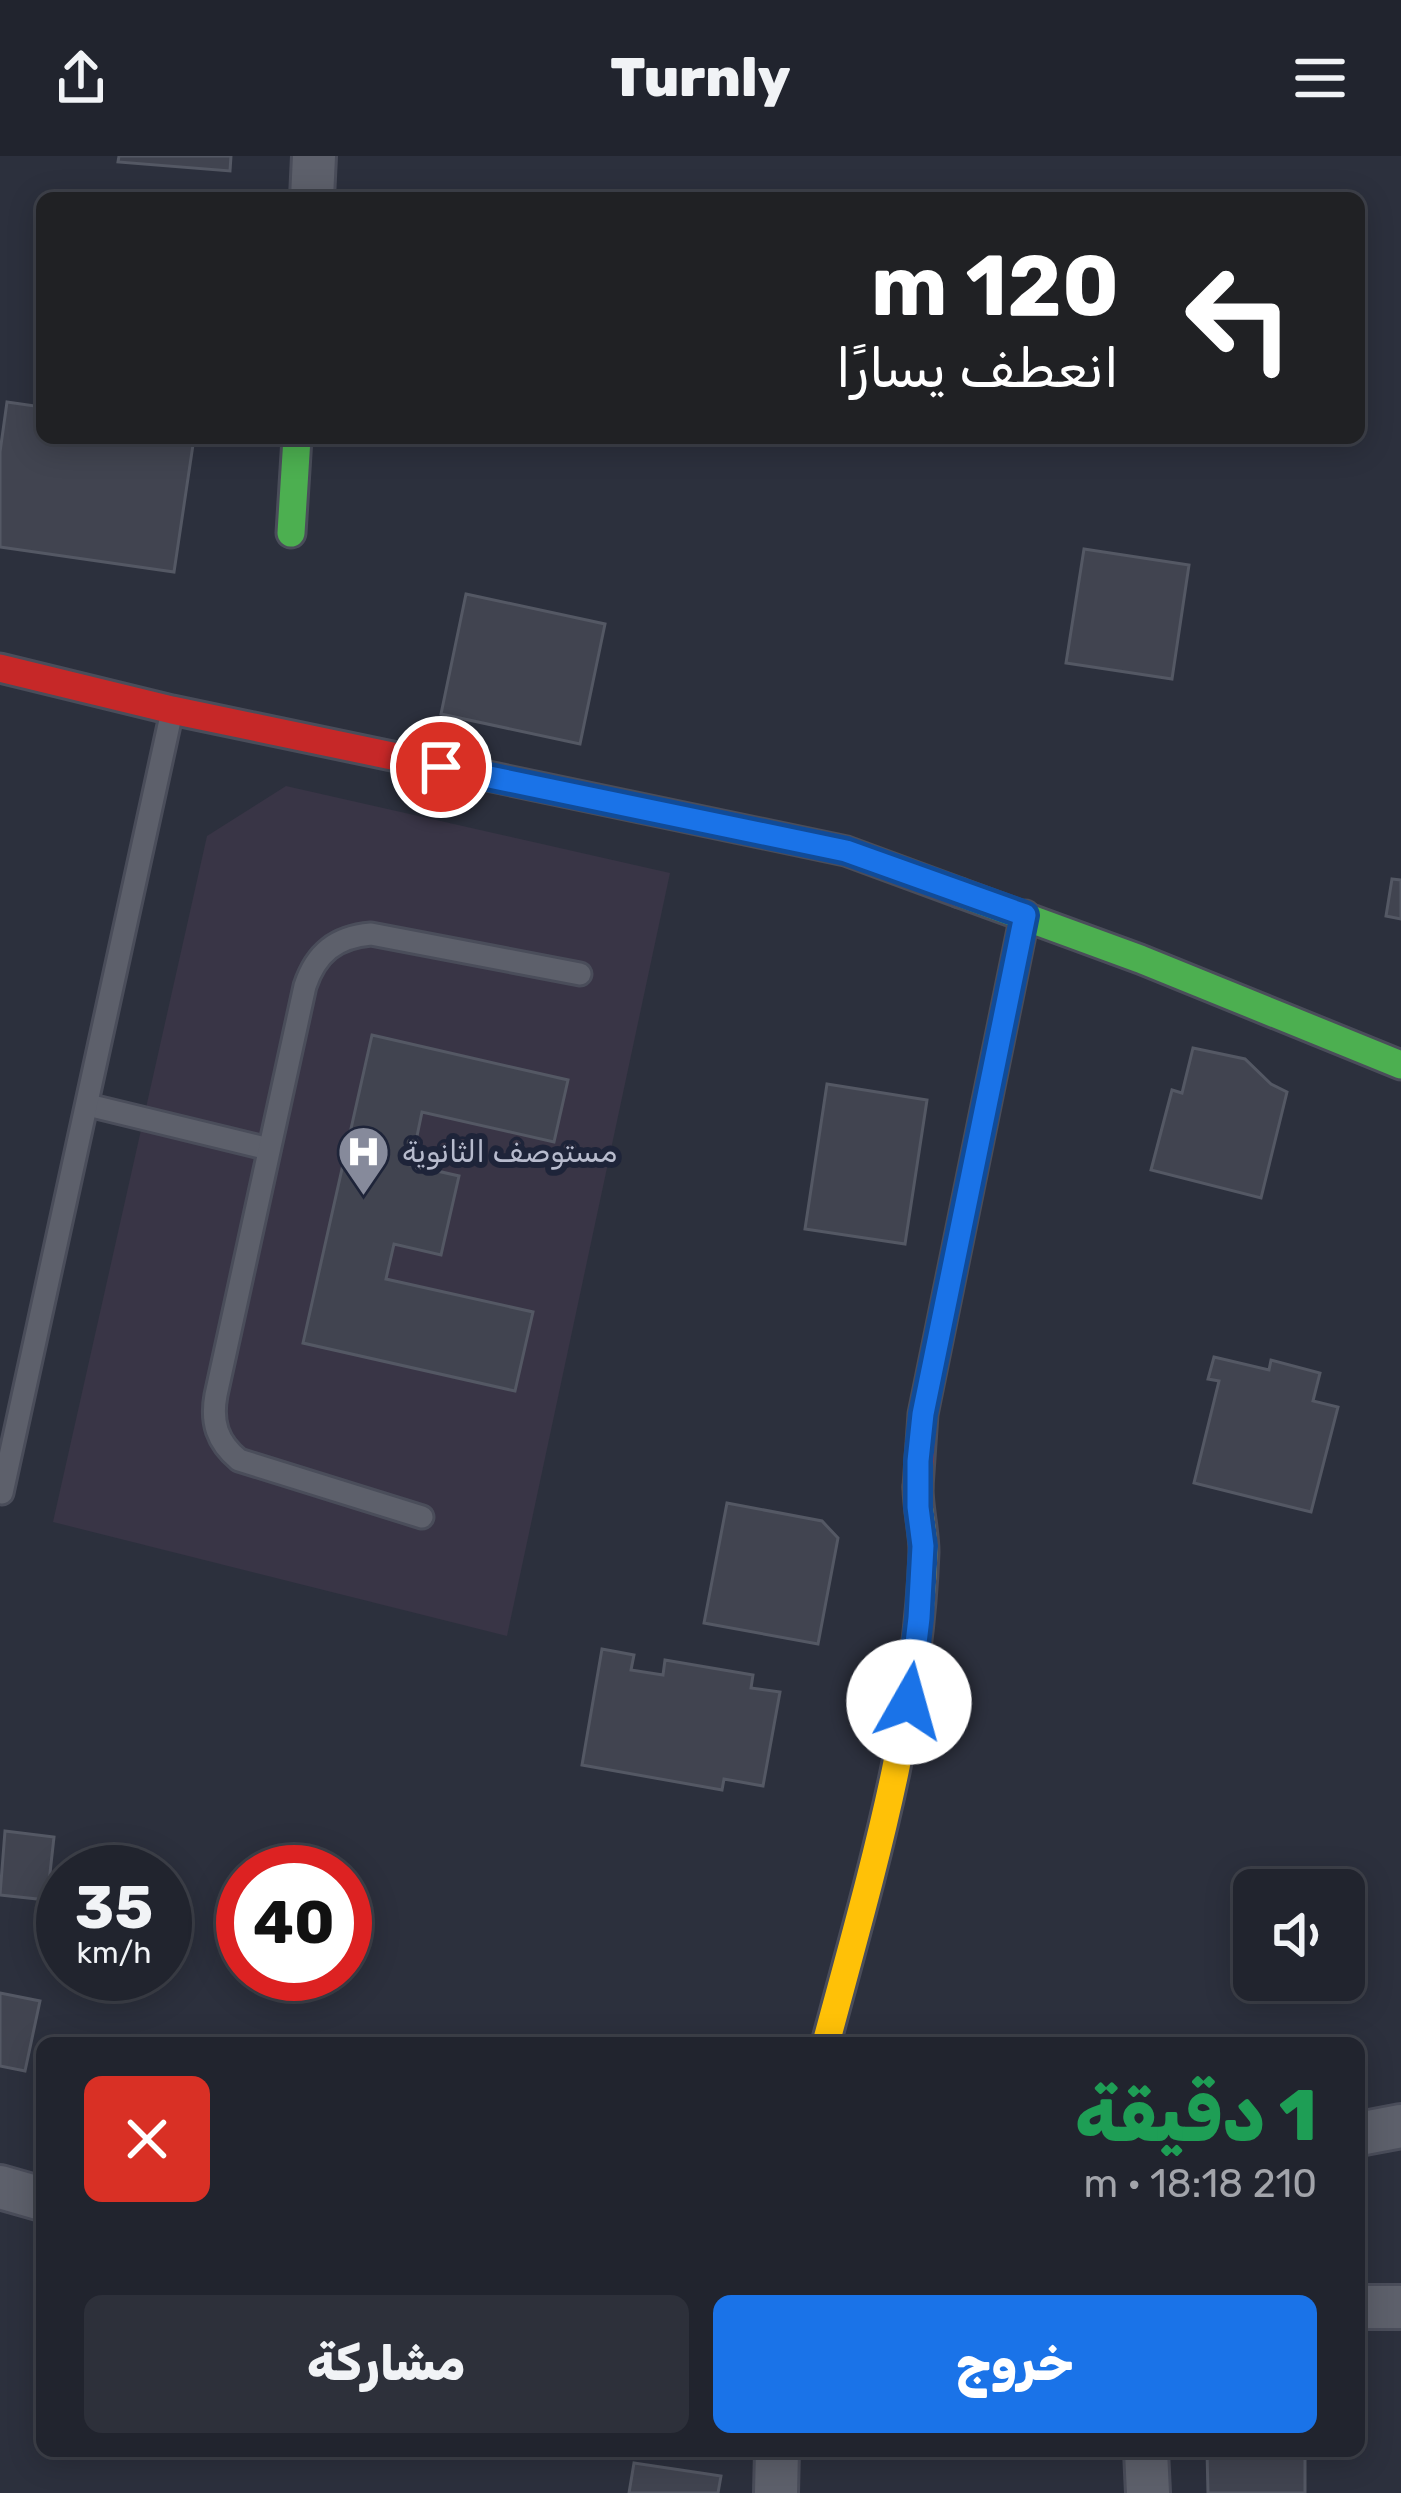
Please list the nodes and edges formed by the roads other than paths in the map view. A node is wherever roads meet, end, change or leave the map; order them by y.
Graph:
1 (314, 156) edge
2 (312, 192) edge
3 (297, 444) edge
4 (291, 532) dead end
5 (0, 668) edge
6 (172, 710) junction
7 (1025, 915) junction
8 (580, 974) dead end
9 (1401, 1065) edge
10 (88, 1106) junction
11 (269, 1149) junction
12 (2, 1493) edge
13 (422, 1516) dead end
14 (828, 2037) edge
15 (1401, 2126) edge
16 (1365, 2133) edge
17 (0, 2187) edge
18 (36, 2197) edge
19 (1365, 2307) edge
20 (1401, 2307) edge
21 (777, 2457) edge
22 (1146, 2457) edge
23 (776, 2493) edge
24 (1148, 2493) edge

1 - 2 street
3 - 4 street
5 - 6 street
6 - 7 street
6 - 10 lane
7 - 9 street
7 - 14 street
8 - 11 lane
10 - 11 lane
10 - 12 lane
11 - 13 lane
15 - 16 street
17 - 18 street
19 - 20 street
21 - 23 street
22 - 24 street

